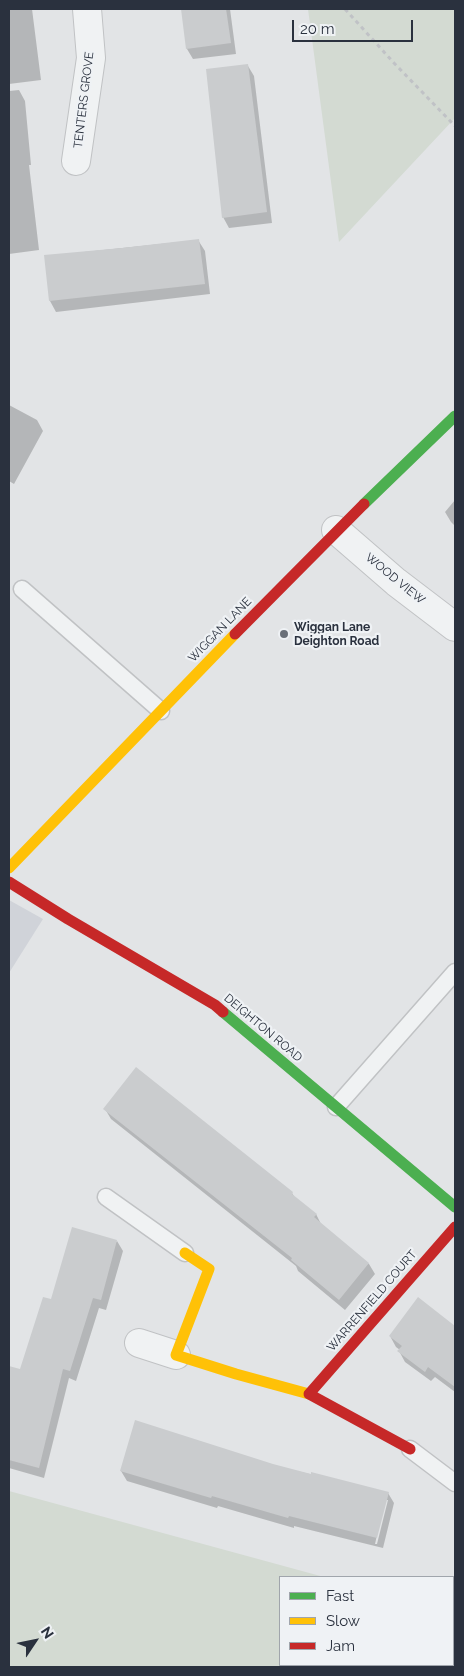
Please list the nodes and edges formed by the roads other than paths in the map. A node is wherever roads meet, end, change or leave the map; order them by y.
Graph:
1 (87, 9) edge
2 (76, 161) dead end
3 (455, 416) edge
4 (336, 530) junction
5 (22, 589) dead end
6 (455, 627) edge
7 (161, 711) junction
8 (9, 868) edge
9 (9, 882) edge
10 (455, 972) edge
11 (336, 1107) junction
12 (106, 1197) dead end
13 (455, 1207) edge
14 (455, 1227) edge
15 (185, 1252) joint
16 (139, 1343) dead end
17 (176, 1355) junction
18 (309, 1394) junction
19 (410, 1448) joint
20 (455, 1483) edge

1 - 2 street, TENTERS GROVE
3 - 4 street, WIGGAN LANE
4 - 6 street, WOOD VIEW
4 - 7 street, WIGGAN LANE
5 - 7 lane
7 - 8 street, WIGGAN LANE
9 - 11 street, DEIGHTON ROAD
10 - 11 lane
11 - 13 street, DEIGHTON ROAD
12 - 15 lane
14 - 18 street, WARRENFIELD COURT
15 - 17 street
16 - 17 street
17 - 18 street
18 - 19 street
19 - 20 lane

